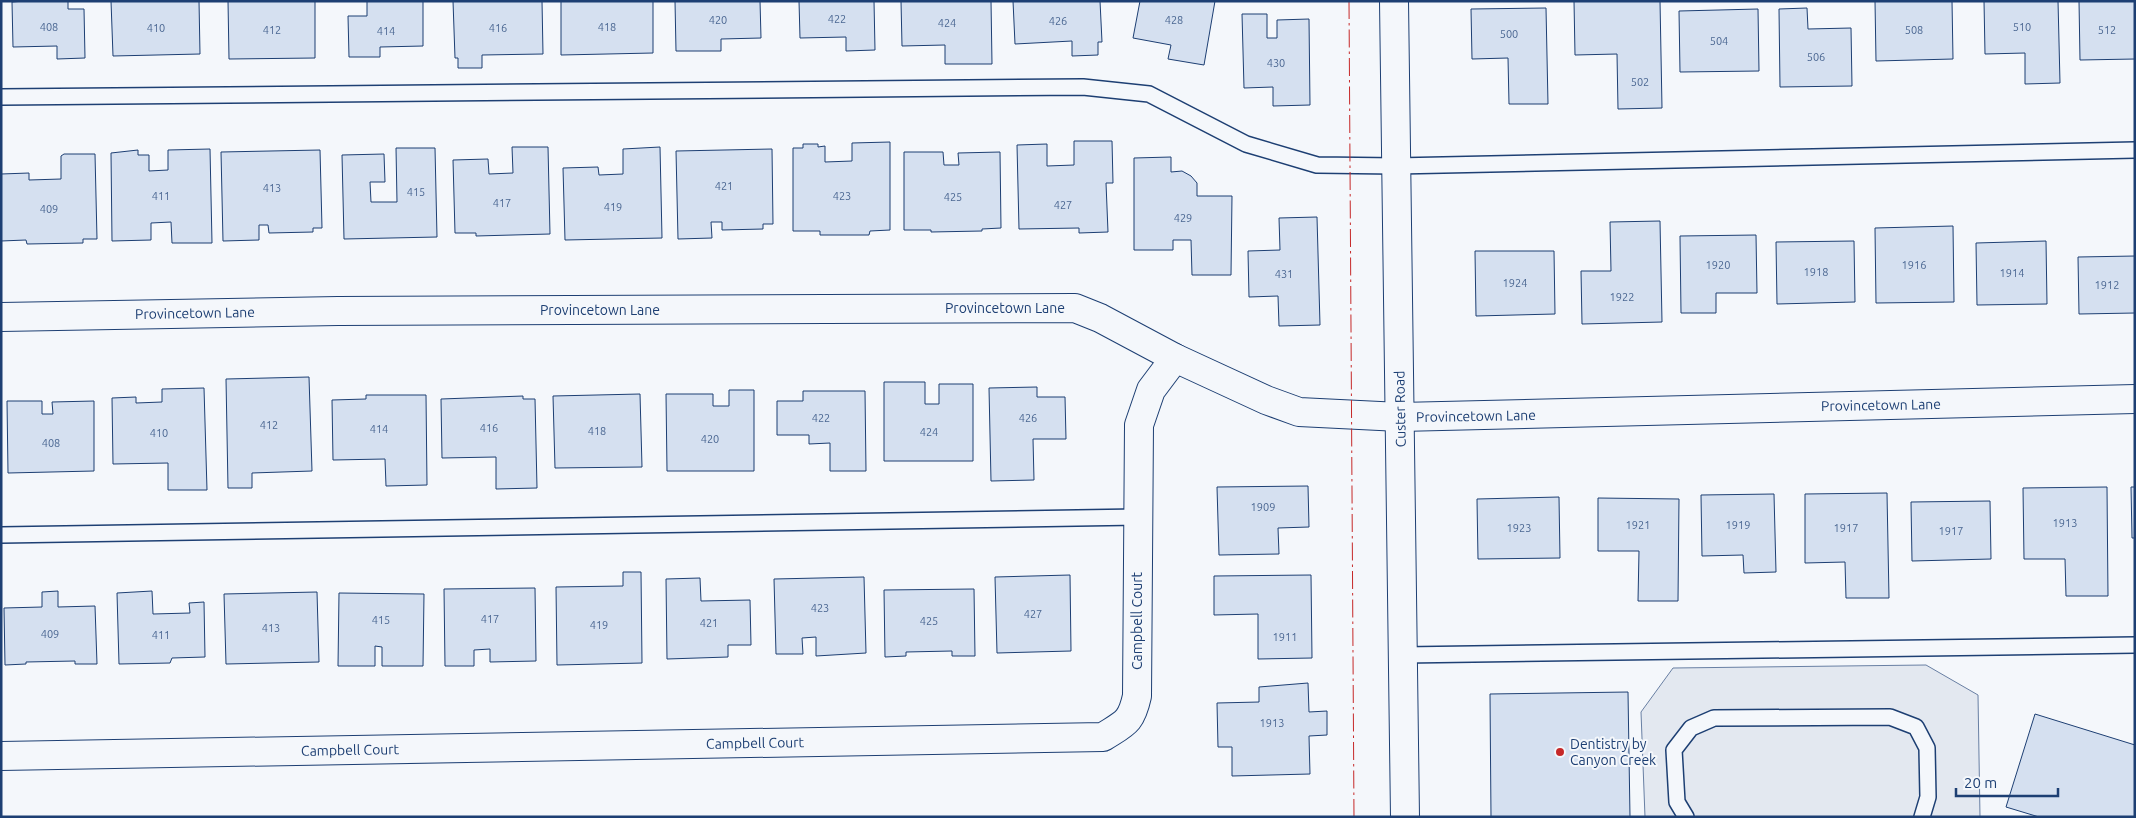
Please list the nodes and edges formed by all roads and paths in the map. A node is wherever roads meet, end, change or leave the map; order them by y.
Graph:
1 (1394, 1) edge
2 (1, 97) edge
3 (2135, 150) edge
4 (1396, 166) junction
5 (1, 317) edge
6 (1175, 358) junction
7 (2135, 399) edge
8 (1400, 418) junction
9 (1138, 517) junction
10 (1, 535) edge
11 (2135, 645) edge
12 (1403, 655) junction
13 (1, 756) edge
14 (1405, 817) edge
15 (1686, 817) edge
16 (1922, 817) edge

1 - 4 street, Custer Road
2 - 4 lane
3 - 4 lane
4 - 8 street, Custer Road
5 - 6 street, Provincetown Lane
6 - 8 street, Provincetown Lane
6 - 9 street, Campbell Court
7 - 8 street, Provincetown Lane
8 - 12 street, Custer Road
9 - 10 lane
9 - 13 street, Campbell Court
11 - 12 lane
12 - 14 street, Custer Road
15 - 16 lane

